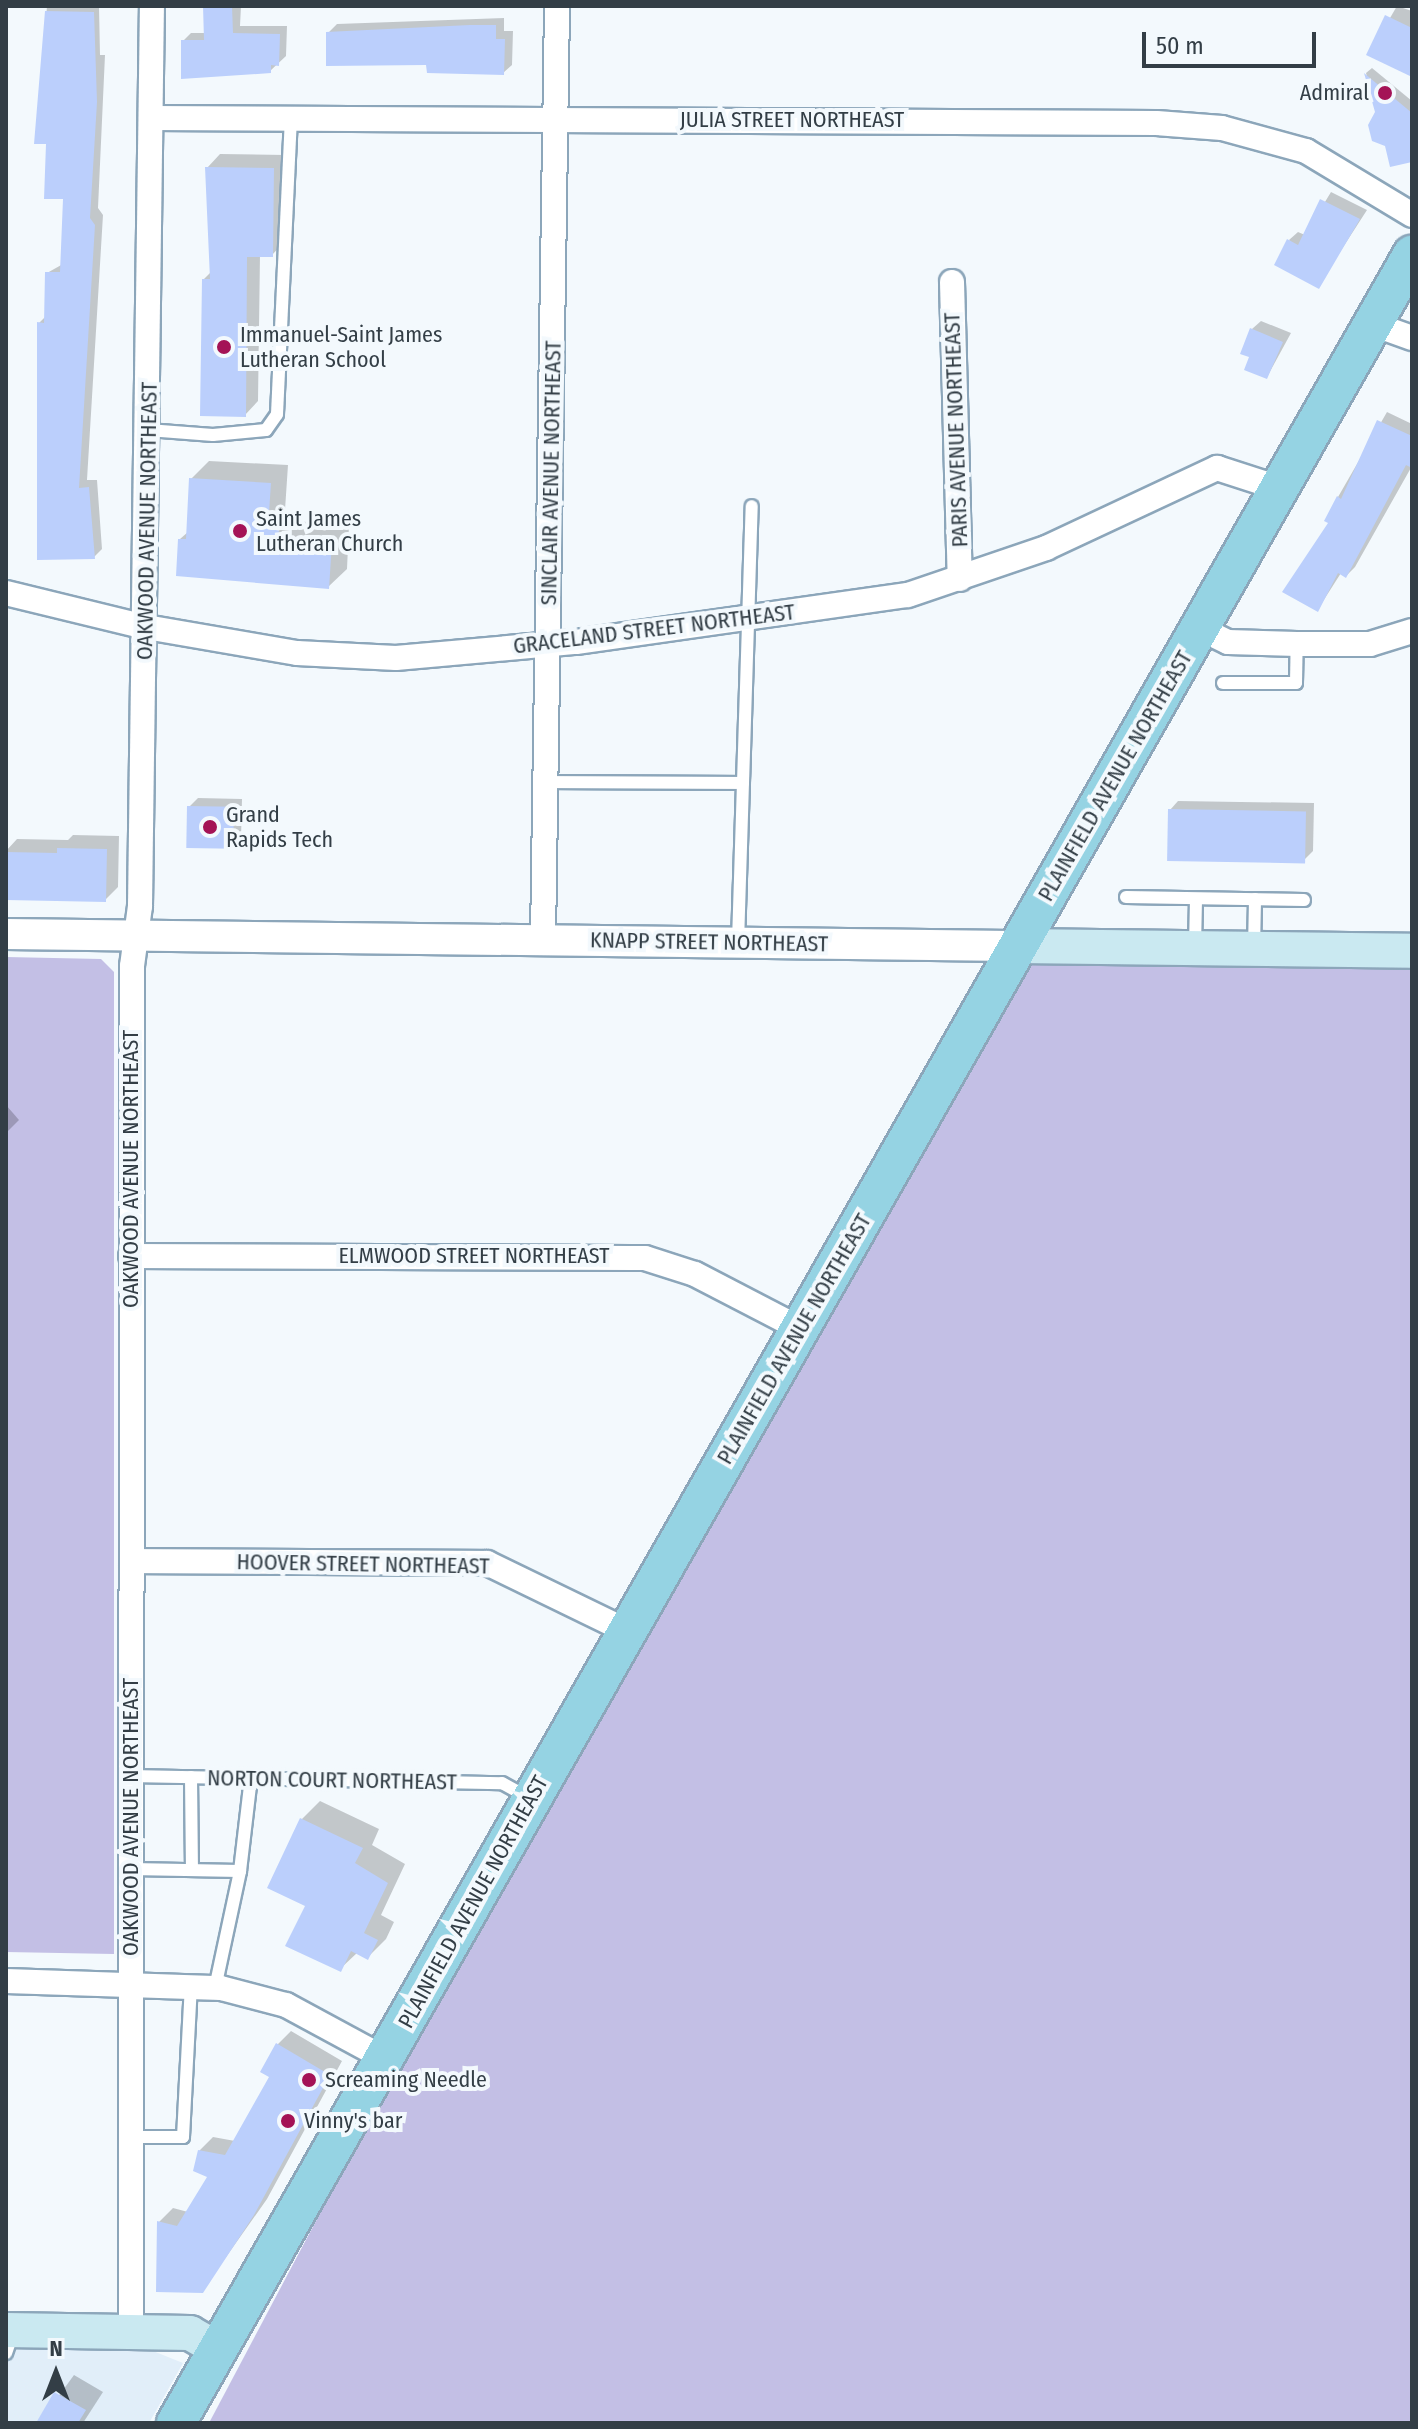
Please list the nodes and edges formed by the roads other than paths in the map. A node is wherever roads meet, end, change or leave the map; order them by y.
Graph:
1 (152, 6) edge
2 (557, 6) edge
3 (151, 118) junction
4 (291, 118) junction
5 (557, 118) junction
6 (1412, 215) edge
7 (1412, 255) edge
8 (952, 282) dead end
9 (1373, 324) junction
10 (1412, 338) edge
11 (148, 430) junction
12 (1279, 488) junction
13 (752, 506) dead end
14 (960, 579) junction
15 (6, 593) edge
16 (746, 619) junction
17 (146, 627) junction
18 (1199, 628) junction
19 (1412, 631) edge
20 (1297, 644) junction
21 (548, 645) junction
22 (1223, 683) dead end
23 (545, 782) junction
24 (743, 783) junction
25 (1126, 897) dead end
26 (1196, 899) junction
27 (1255, 899) junction
28 (1304, 900) dead end
29 (6, 934) edge
30 (136, 936) junction
31 (543, 939) junction
32 (738, 942) junction
33 (1018, 946) junction
34 (1195, 947) junction
35 (1254, 948) junction
36 (1412, 951) edge
37 (131, 1256) junction
38 (801, 1329) junction
39 (132, 1561) junction
40 (627, 1631) junction
41 (130, 1776) junction
42 (191, 1777) junction
43 (251, 1778) junction
44 (530, 1799) junction
45 (131, 1869) junction
46 (192, 1870) junction
47 (240, 1871) junction
48 (6, 1981) edge
49 (132, 1983) junction
50 (203, 1987) junction
51 (384, 2058) junction
52 (131, 2137) junction
53 (131, 2332) junction
54 (9, 2338) edge
55 (218, 2349) junction
56 (176, 2423) edge

1 - 3 street, OAKWOOD AVENUE NORTHEAST
2 - 5 street, SINCLAIR AVENUE NORTHEAST
3 - 4 street, JULIA STREET NORTHEAST
3 - 11 street, OAKWOOD AVENUE NORTHEAST
4 - 5 street, JULIA STREET NORTHEAST
4 - 11 lane
5 - 6 street, JULIA STREET NORTHEAST
5 - 21 street, SINCLAIR AVENUE NORTHEAST
7 - 9 main road, PLAINFIELD AVENUE NORTHEAST
8 - 14 street, PARIS AVENUE NORTHEAST
9 - 10 street
9 - 12 main road, PLAINFIELD AVENUE NORTHEAST
11 - 17 street, OAKWOOD AVENUE NORTHEAST
12 - 14 street, GRACELAND STREET NORTHEAST
12 - 18 main road, PLAINFIELD AVENUE NORTHEAST
13 - 16 lane
14 - 16 street, GRACELAND STREET NORTHEAST
15 - 17 street, GRACELAND STREET NORTHEAST
16 - 21 street, GRACELAND STREET NORTHEAST
16 - 24 lane
17 - 21 street, GRACELAND STREET NORTHEAST
17 - 30 street, OAKWOOD AVENUE NORTHEAST
18 - 20 street
18 - 33 main road, PLAINFIELD AVENUE NORTHEAST
19 - 20 street
20 - 22 lane
21 - 23 street, SINCLAIR AVENUE NORTHEAST
23 - 24 lane
23 - 31 street, SINCLAIR AVENUE NORTHEAST
24 - 32 lane
25 - 26 lane
26 - 27 lane
26 - 34 lane
27 - 28 lane
27 - 35 lane
29 - 30 street, KNAPP STREET NORTHEAST
30 - 31 street, KNAPP STREET NORTHEAST
30 - 37 street, OAKWOOD AVENUE NORTHEAST
31 - 32 street, KNAPP STREET NORTHEAST
32 - 33 street, KNAPP STREET NORTHEAST
33 - 34 main road, KNAPP STREET NORTHEAST
33 - 38 main road, PLAINFIELD AVENUE NORTHEAST
34 - 35 main road, KNAPP STREET NORTHEAST
35 - 36 main road, KNAPP STREET NORTHEAST
37 - 38 street, ELMWOOD STREET NORTHEAST
37 - 39 street, OAKWOOD AVENUE NORTHEAST
38 - 40 main road, PLAINFIELD AVENUE NORTHEAST
39 - 40 street, HOOVER STREET NORTHEAST
39 - 41 street, OAKWOOD AVENUE NORTHEAST
40 - 44 main road, PLAINFIELD AVENUE NORTHEAST
41 - 42 lane, NORTON COURT NORTHEAST
41 - 45 street, OAKWOOD AVENUE NORTHEAST
42 - 43 lane, NORTON COURT NORTHEAST
42 - 46 lane
43 - 44 lane, NORTON COURT NORTHEAST
43 - 47 lane
44 - 51 main road, PLAINFIELD AVENUE NORTHEAST
45 - 46 lane
45 - 49 street, OAKWOOD AVENUE NORTHEAST
46 - 47 lane
47 - 50 lane
48 - 49 street
49 - 50 street
49 - 52 street, OAKWOOD AVENUE NORTHEAST
50 - 51 street
50 - 52 lane
51 - 55 main road, PLAINFIELD AVENUE NORTHEAST
52 - 53 street, OAKWOOD AVENUE NORTHEAST
53 - 54 main road
53 - 55 main road
55 - 56 main road, PLAINFIELD AVENUE NORTHEAST

